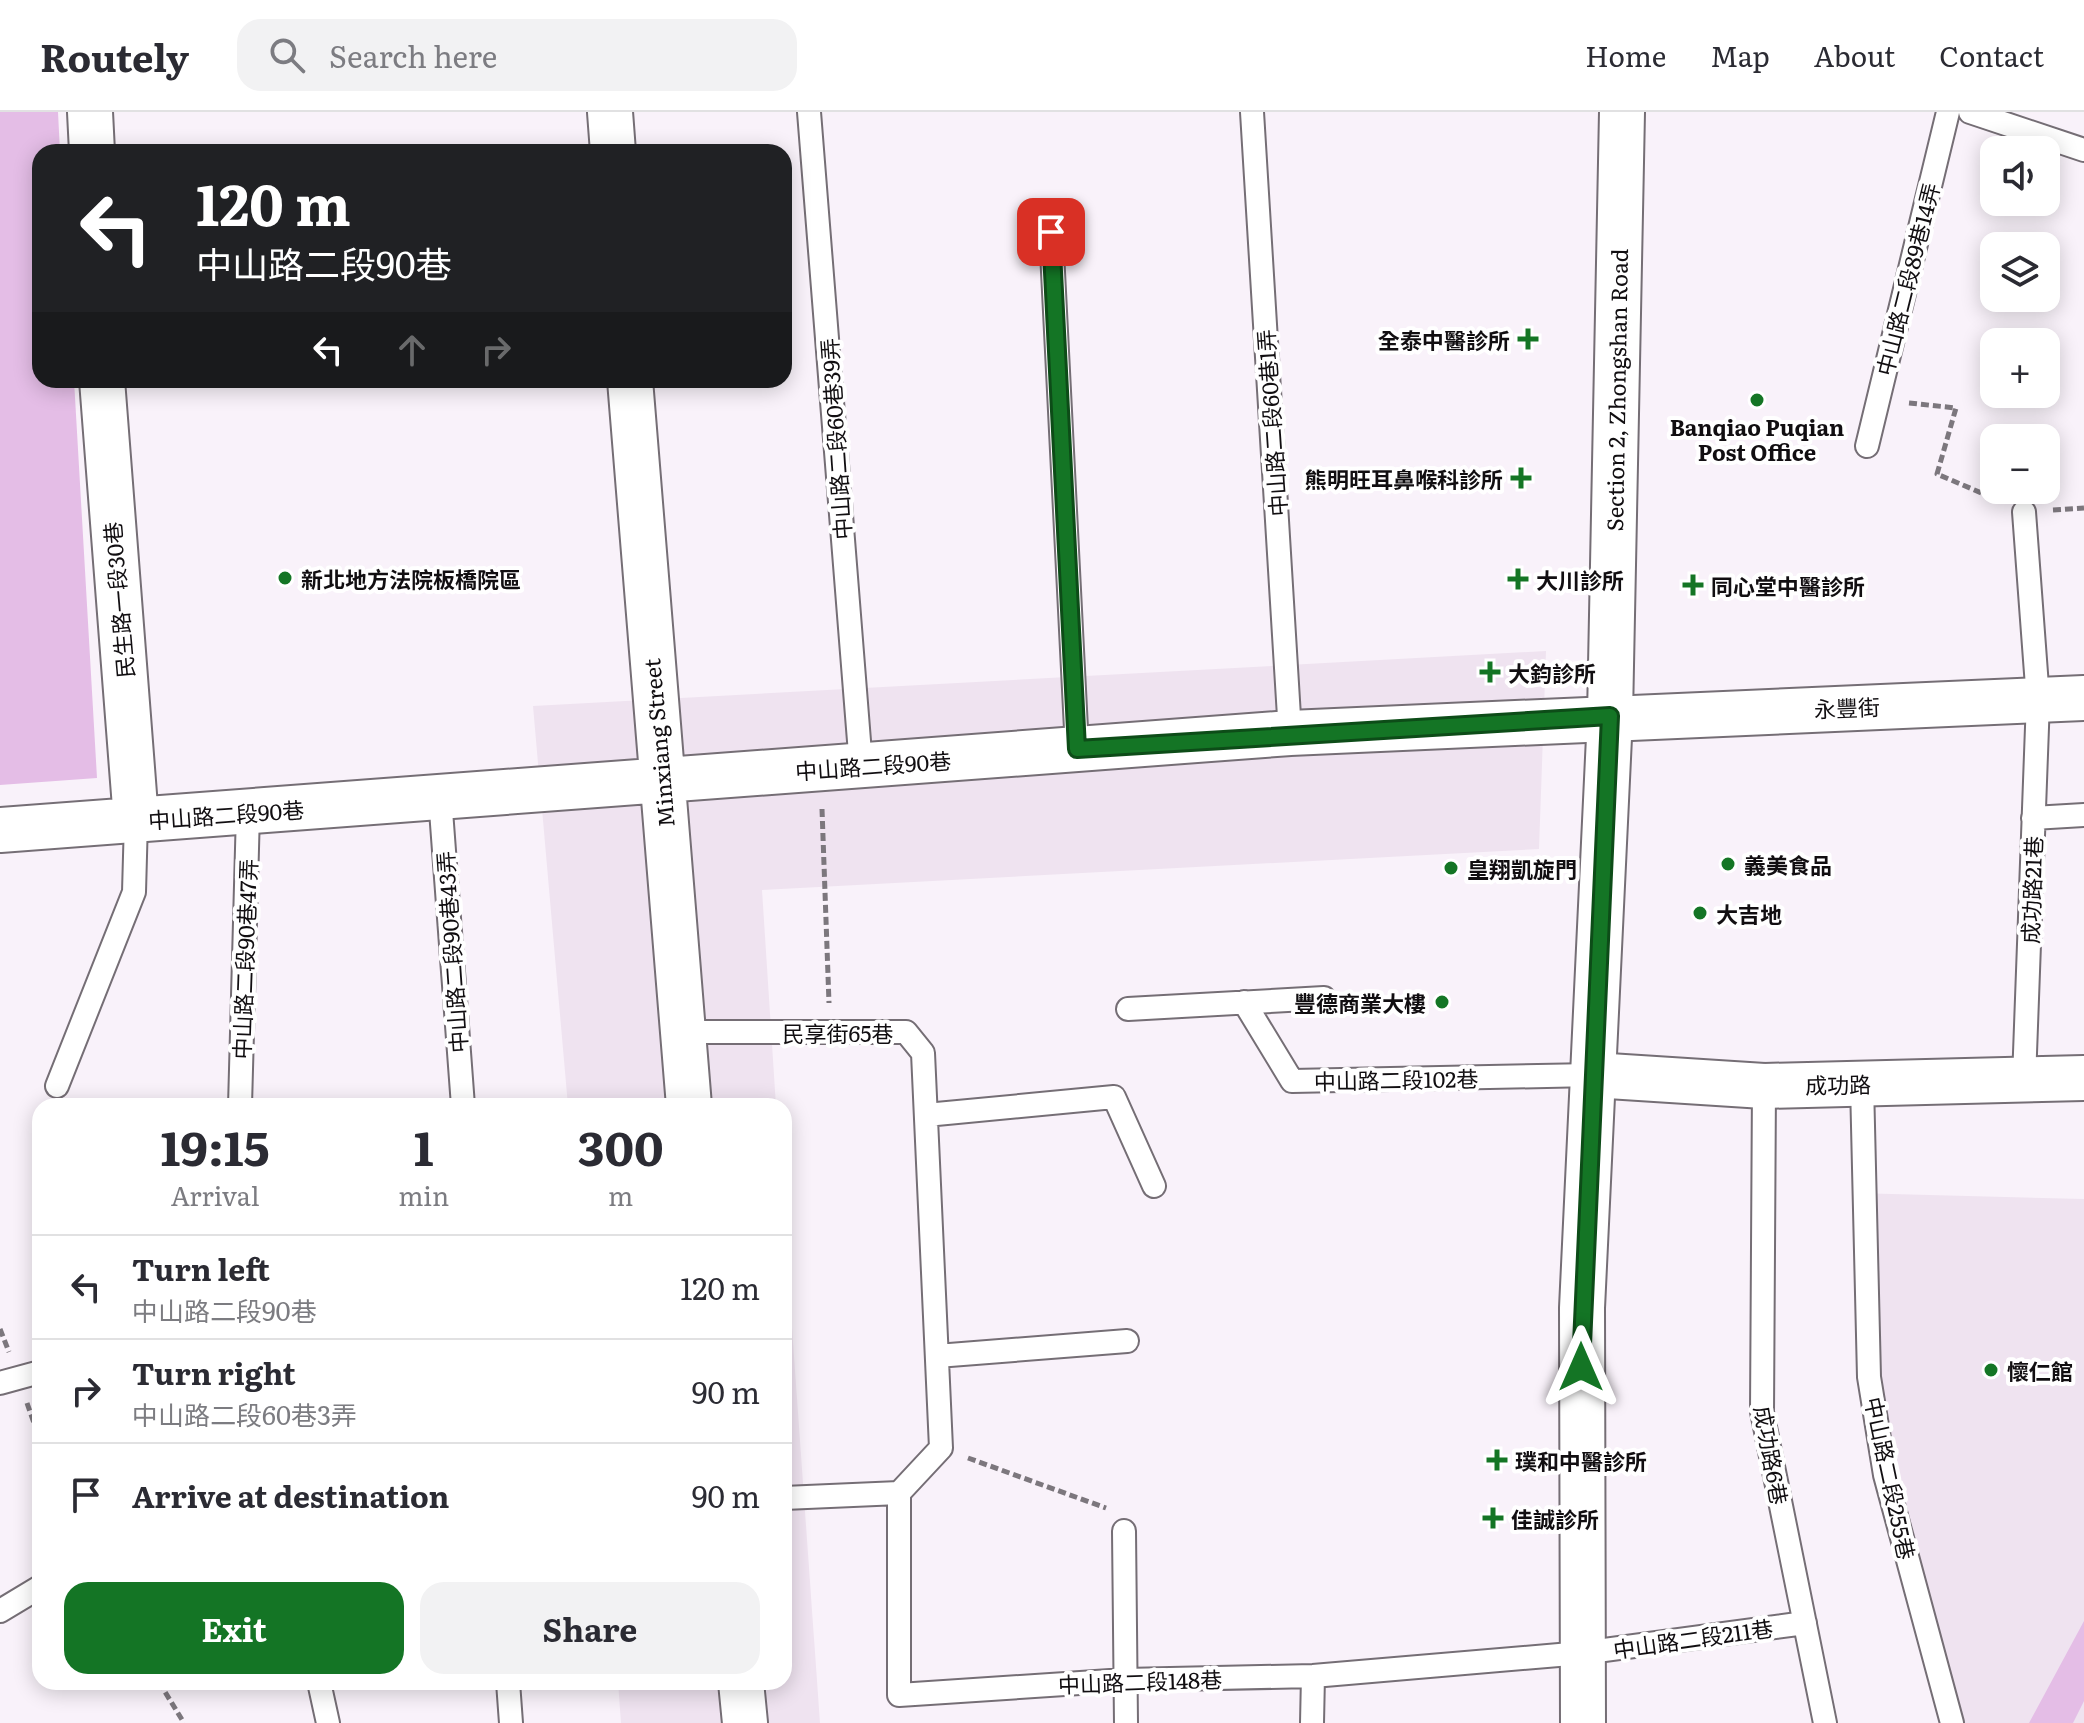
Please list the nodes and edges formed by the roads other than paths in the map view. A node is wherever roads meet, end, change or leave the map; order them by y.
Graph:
1 (90, 112) edge
2 (610, 112) edge
3 (809, 112) edge
4 (1252, 112) edge
5 (1622, 112) edge
6 (1948, 112) edge
7 (1970, 112) edge
8 (92, 144) edge
9 (612, 144) edge
10 (2084, 150) edge
11 (1051, 232) dead end
12 (103, 388) edge
13 (631, 388) edge
14 (1867, 446) dead end
15 (2024, 512) road end
16 (2084, 698) edge
17 (2038, 700) junction
18 (1610, 716) junction
19 (1290, 733) junction
20 (1077, 749) junction
21 (840, 767) junction
22 (660, 781) junction
23 (440, 797) junction
24 (248, 812) junction
25 (2084, 815) edge
26 (2033, 818) junction
27 (136, 820) junction
28 (0, 830) edge
29 (1324, 998) dead end
30 (1244, 1002) junction
31 (1128, 1009) dead end
32 (682, 1032) junction
33 (1593, 1075) junction
34 (2084, 1078) edge
35 (2024, 1080) junction
36 (1862, 1084) junction
37 (57, 1086) dead end
38 (1764, 1086) junction
39 (240, 1098) edge
40 (462, 1098) edge
41 (688, 1098) edge
42 (926, 1115) junction
43 (1154, 1186) dead end
44 (1127, 1341) dead end
45 (937, 1356) junction
46 (32, 1374) edge
47 (0, 1383) edge
48 (899, 1493) junction
49 (792, 1498) edge
50 (1124, 1531) road end
51 (32, 1592) edge
52 (0, 1611) edge
53 (1805, 1623) junction
54 (1582, 1653) junction
55 (1313, 1676) junction
56 (1125, 1680) junction
57 (321, 1690) edge
58 (509, 1690) edge
59 (742, 1690) edge
60 (328, 1723) edge
61 (511, 1723) edge
62 (745, 1723) edge
63 (1126, 1723) edge
64 (1312, 1723) edge
65 (1583, 1723) edge
66 (1825, 1723) edge
67 (1952, 1723) edge

1 - 8 street
2 - 9 street
3 - 21 lane, 中山路二段60巷39弄
4 - 19 lane, 中山路二段60巷1弄
5 - 18 street, Section 2, Zhongshan Road
6 - 14 lane, 中山路二段89巷14弄
7 - 10 lane
11 - 20 lane
12 - 27 street, 民生路一段30巷
13 - 22 street, Minxiang Street
15 - 17 lane, 成功路21巷
16 - 17 street, 永豐街
17 - 18 street, 永豐街
17 - 26 lane, 成功路21巷
18 - 19 street, 中山路二段90巷
18 - 33 street, Section 2, Zhongshan Road
19 - 20 street, 中山路二段90巷
20 - 21 street, 中山路二段90巷
21 - 22 street, 中山路二段90巷
22 - 23 street, 中山路二段90巷
22 - 32 street, Minxiang Street
23 - 24 street, 中山路二段90巷
23 - 40 lane, 中山路二段90巷43弄
24 - 27 street, 中山路二段90巷
24 - 39 lane, 中山路二段90巷47弄
25 - 26 lane
26 - 35 lane, 成功路21巷
27 - 28 street, 中山路二段90巷
27 - 37 lane
29 - 30 lane
30 - 31 lane
30 - 33 lane, 中山路二段102巷
32 - 41 street, Minxiang Street
32 - 42 lane, 民享街65巷
33 - 38 street, 成功路
33 - 54 street, Section 2, Zhongshan Road
34 - 35 street, 成功路
35 - 36 street, 成功路
36 - 38 street, 成功路
36 - 67 lane, 中山路二段255巷
38 - 53 lane, 成功路6巷
42 - 43 lane
42 - 45 lane, 民享街65巷
44 - 45 lane
45 - 48 lane, 民享街65巷
46 - 47 lane
48 - 49 lane
48 - 56 lane, 中山路二段148巷
50 - 56 lane
51 - 52 lane
53 - 54 lane, 中山路二段211巷
53 - 66 lane, 成功路6巷
54 - 55 lane, 中山路二段148巷
54 - 65 street, Section 2, Zhongshan Road
55 - 56 lane, 中山路二段148巷
55 - 64 lane
56 - 63 lane
57 - 60 lane
58 - 61 lane
59 - 62 street

